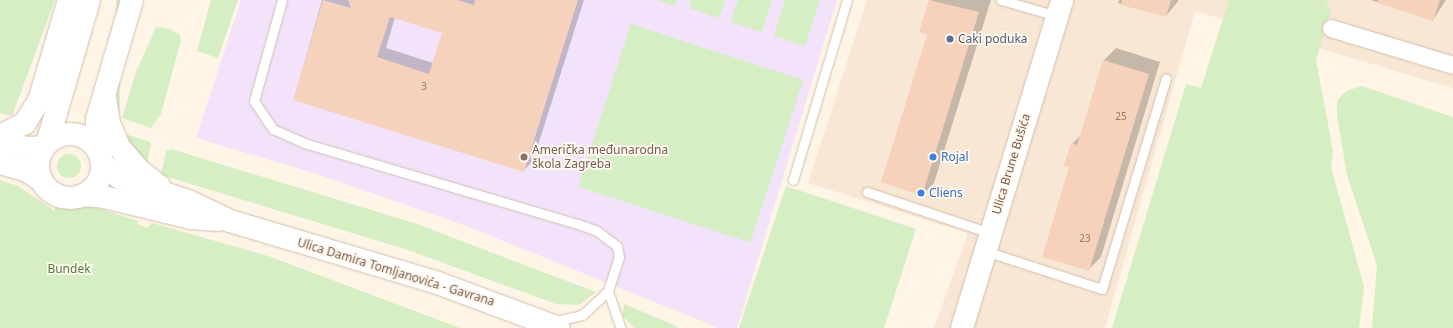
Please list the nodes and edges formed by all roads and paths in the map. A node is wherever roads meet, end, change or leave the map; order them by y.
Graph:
1 (69, 0) edge
2 (89, 0) edge
3 (132, 0) edge
4 (282, 0) edge
5 (847, 0) edge
6 (1001, 0) edge
7 (1059, 8) edge
8 (1331, 28) dead end
9 (1453, 65) edge
10 (1166, 78) dead end
11 (104, 94) junction
12 (0, 136) edge
13 (0, 141) edge
14 (45, 145) junction
15 (99, 156) junction
16 (0, 163) edge
17 (793, 180) dead end
18 (42, 181) junction
19 (867, 192) dead end
20 (83, 195) junction
21 (173, 196) junction
22 (230, 221) junction
23 (987, 242) junction
24 (608, 291) junction
25 (552, 325) edge
26 (621, 328) edge
27 (962, 328) edge

1 - 12 street
2 - 14 street
3 - 11 street
4 - 24 lane
5 - 17 lane
6 - 7 lane
7 - 23 street, Ulica Brune Bušića
8 - 9 street
10 - 23 lane
11 - 15 street
11 - 21 street
13 - 14 street
14 - 15 street
14 - 18 street
15 - 20 street
15 - 21 street, Ulica Damira Tomljanovića - Gavrana
16 - 18 street
18 - 20 street
19 - 23 lane
20 - 22 street, Ulica Damira Tomljanovića - Gavrana
21 - 22 street, Ulica Damira Tomljanovića - Gavrana
22 - 25 street, Ulica Damira Tomljanovića - Gavrana
23 - 27 street, Ulica Brune Bušića
24 - 25 lane
24 - 26 lane

